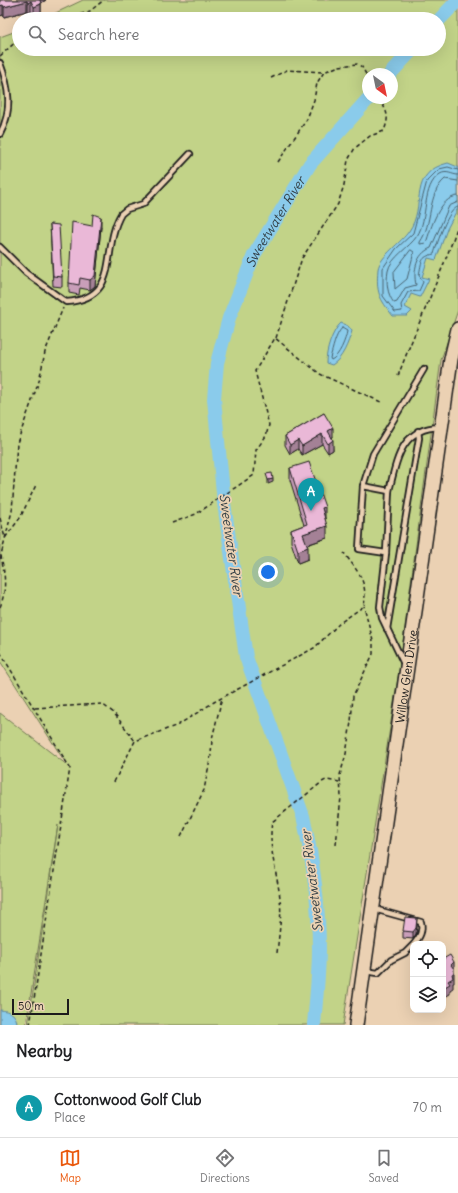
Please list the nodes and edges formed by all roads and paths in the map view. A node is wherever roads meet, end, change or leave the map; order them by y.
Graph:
1 (104, 0) edge
2 (85, 12) edge
3 (12, 46) edge
4 (0, 56) edge
5 (0, 63) edge
6 (363, 68) edge
7 (324, 72) junction
8 (271, 78) dead end
9 (383, 104) edge
10 (0, 134) edge
11 (190, 154) dead end
12 (278, 162) dead end
13 (458, 225) edge
14 (0, 247) edge
15 (66, 302) junction
16 (458, 329) edge
17 (276, 338) junction
18 (424, 369) dead end
19 (398, 376) dead end
20 (383, 403) dead end
21 (441, 427) junction
22 (418, 431) junction
23 (36, 485) dead end
24 (363, 486) junction
25 (389, 491) junction
26 (0, 518) edge
27 (172, 523) dead end
28 (5, 538) junction
29 (344, 552) dead end
30 (386, 553) junction
31 (1, 556) junction
32 (0, 559) edge
33 (364, 606) junction
34 (0, 607) edge
35 (386, 629) junction
36 (0, 652) edge
37 (406, 669) junction
38 (222, 698) junction
39 (35, 708) junction
40 (135, 741) junction
41 (114, 782) dead end
42 (340, 782) junction
43 (181, 837) dead end
44 (336, 845) dead end
45 (372, 909) junction
46 (416, 941) edge
47 (410, 947) edge
48 (277, 953) dead end
49 (364, 971) junction
50 (30, 1025) edge
51 (356, 1025) edge

1 - 2 path
3 - 4 path
5 - 10 lane
6 - 7 path
7 - 8 path
7 - 12 path
9 - 17 path
11 - 15 lane
13 - 19 path
14 - 15 lane
15 - 28 path
16 - 21 main road, Willow Glen Drive
17 - 20 path
17 - 27 path
18 - 24 lane
21 - 22 lane
21 - 37 main road, Willow Glen Drive
22 - 25 lane
22 - 35 lane
23 - 28 path
24 - 25 lane
24 - 30 lane
25 - 30 lane
26 - 28 path
28 - 31 path
29 - 33 path
30 - 35 lane
31 - 32 path
31 - 34 path
33 - 38 path
33 - 42 path
35 - 37 lane
36 - 39 path
37 - 45 main road, Willow Glen Drive
38 - 40 path
38 - 43 path
39 - 40 path
39 - 50 path
40 - 41 path
42 - 44 path
42 - 48 path
45 - 46 lane
45 - 49 main road, Willow Glen Drive
47 - 49 lane
49 - 51 main road, Willow Glen Drive

